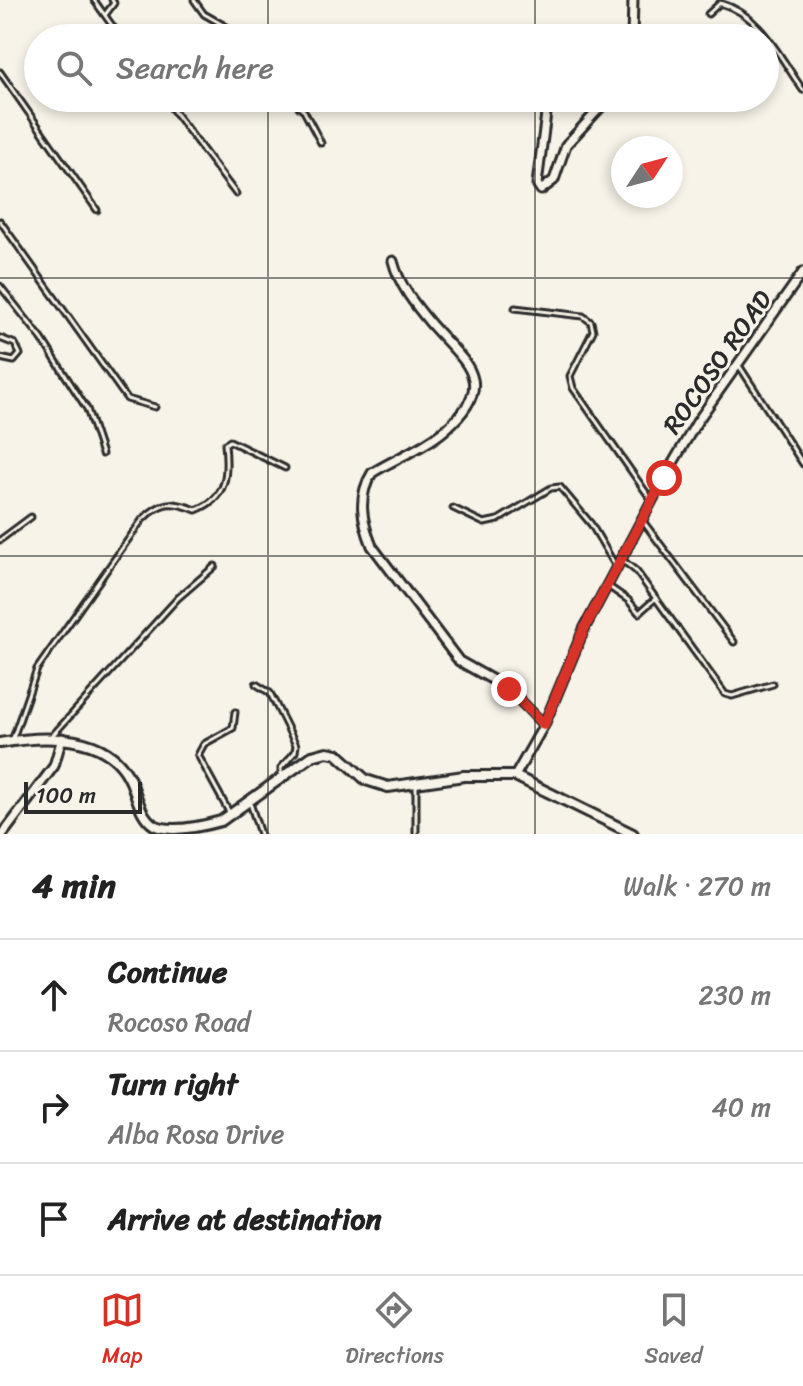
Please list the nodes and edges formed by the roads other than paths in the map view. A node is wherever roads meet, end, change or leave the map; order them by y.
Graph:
1 (94, 0) edge
2 (112, 0) edge
3 (194, 0) edge
4 (633, 0) edge
5 (708, 14) dead end
6 (105, 15) junction
7 (111, 24) edge
8 (222, 24) edge
9 (632, 24) edge
10 (756, 24) edge
11 (779, 54) edge
12 (0, 72) edge
13 (803, 90) edge
14 (24, 106) edge
15 (28, 112) edge
16 (174, 112) edge
17 (305, 112) edge
18 (546, 112) edge
19 (596, 112) edge
20 (321, 143) dead end
21 (236, 194) dead end
22 (97, 210) dead end
23 (0, 221) edge
24 (393, 261) dead end
25 (803, 272) edge
26 (0, 286) edge
27 (515, 308) dead end
28 (0, 338) edge
29 (0, 358) edge
30 (738, 364) junction
31 (155, 407) dead end
32 (102, 454) dead end
33 (803, 464) edge
34 (285, 468) dead end
35 (652, 501) junction
36 (453, 508) dead end
37 (31, 517) dead end
38 (642, 520) junction
39 (0, 540) edge
40 (621, 559) junction
41 (215, 566) dead end
42 (616, 569) junction
43 (608, 586) junction
44 (656, 598) junction
45 (734, 642) dead end
46 (256, 684) dead end
47 (773, 684) dead end
48 (235, 712) dead end
49 (544, 725) junction
50 (51, 737) junction
51 (62, 738) junction
52 (12, 741) junction
53 (0, 743) edge
54 (515, 776) junction
55 (282, 778) junction
56 (416, 785) junction
57 (250, 803) junction
58 (231, 816) junction
59 (3, 834) edge
60 (260, 834) edge
61 (416, 834) edge
62 (633, 834) edge

1 - 6 lane
2 - 6 lane
3 - 8 lane
4 - 9 street
5 - 10 lane
6 - 7 lane
11 - 13 lane
12 - 14 lane
15 - 22 lane
16 - 21 lane
17 - 20 lane
18 - 19 street
23 - 31 lane
24 - 49 street
25 - 30 street, ROCOSO ROAD
26 - 32 lane
27 - 35 lane
28 - 29 lane
30 - 33 lane
30 - 35 street, ROCOSO ROAD
34 - 52 lane
35 - 38 street, ROCOSO ROAD
36 - 42 lane
37 - 39 lane
38 - 40 street, ROCOSO ROAD
38 - 45 lane
40 - 42 street, ROCOSO ROAD
40 - 44 lane
41 - 50 lane
42 - 43 street, ROCOSO ROAD
43 - 44 lane
43 - 49 street, ROCOSO ROAD
44 - 47 lane
46 - 55 lane
48 - 58 lane
49 - 54 street, ROCOSO ROAD
50 - 51 street
50 - 52 street
51 - 58 street
51 - 59 street
52 - 53 street
54 - 56 street
54 - 62 street
55 - 56 street
55 - 57 street
56 - 61 lane
57 - 58 street
57 - 60 lane

